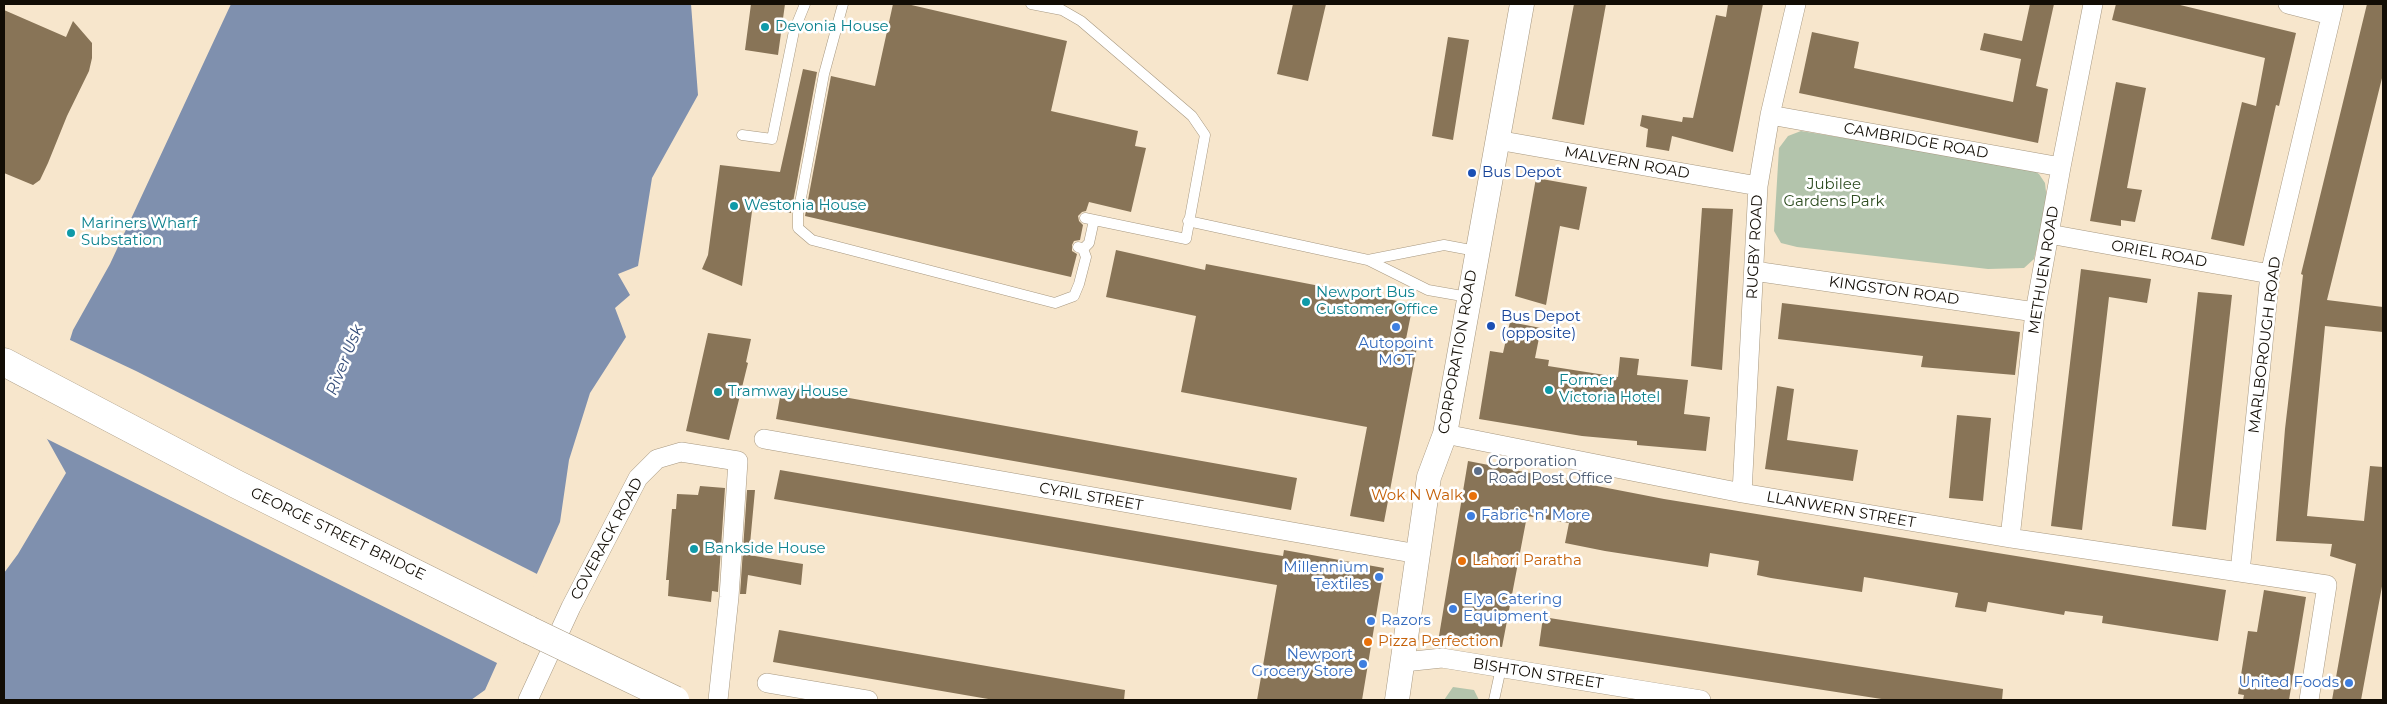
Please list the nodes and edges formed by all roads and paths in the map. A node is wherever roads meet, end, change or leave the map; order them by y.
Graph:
1 (805, 4) edge
2 (843, 4) edge
3 (1031, 4) edge
4 (1796, 4) edge
5 (2093, 4) edge
6 (2288, 4) edge
7 (1519, 5) edge
8 (2332, 9) edge
9 (1770, 115) junction
10 (742, 135) dead end
11 (1497, 140) junction
12 (2061, 167) junction
13 (1758, 186) junction
14 (1188, 220) junction
15 (2049, 234) junction
16 (1476, 251) junction
17 (1368, 260) junction
18 (1754, 271) junction
19 (2270, 274) junction
20 (1468, 297) junction
21 (2035, 312) junction
22 (4, 362) edge
23 (1445, 434) junction
24 (764, 439) dead end
25 (1742, 493) junction
26 (2010, 538) junction
27 (1418, 554) junction
28 (2240, 572) junction
29 (1404, 662) junction
30 (1501, 668) junction
31 (767, 683) dead end
32 (828, 697) edge
33 (528, 700) edge
34 (675, 700) edge
35 (718, 700) edge
36 (868, 700) edge
37 (1397, 700) edge
38 (1494, 700) edge
39 (1701, 700) edge
40 (2308, 700) edge

1 - 10 lane
2 - 14 lane
3 - 14 lane
4 - 9 street, RUGBY ROAD
5 - 12 street, METHUEN ROAD
6 - 8 street
7 - 11 street, CORPORATION ROAD
8 - 19 street, MARLBOROUGH ROAD
9 - 12 street, CAMBRIDGE ROAD
9 - 13 street, RUGBY ROAD
11 - 13 street, MALVERN ROAD
11 - 16 street, CORPORATION ROAD
12 - 15 street, METHUEN ROAD
13 - 18 street, RUGBY ROAD
14 - 17 lane
15 - 19 street, ORIEL ROAD
15 - 21 street, METHUEN ROAD
16 - 17 lane
16 - 20 street, CORPORATION ROAD
17 - 20 lane
18 - 21 street, KINGSTON ROAD
18 - 25 street, RUGBY ROAD
19 - 28 street, MARLBOROUGH ROAD
20 - 23 street, CORPORATION ROAD
21 - 26 street, METHUEN ROAD
22 - 34 main road, GEORGE STREET BRIDGE, bridge
23 - 25 street, LLANWERN STREET
23 - 27 street, CORPORATION ROAD
24 - 27 street, CYRIL STREET
25 - 26 street, LLANWERN STREET
26 - 28 street, LLANWERN STREET
27 - 29 street, CORPORATION ROAD
28 - 40 street, LLANWERN STREET
29 - 30 street, BISHTON STREET
29 - 37 street, CORPORATION ROAD
30 - 38 lane
30 - 39 street, BISHTON STREET
31 - 32 street
32 - 36 street
33 - 35 street, COVERACK ROAD

